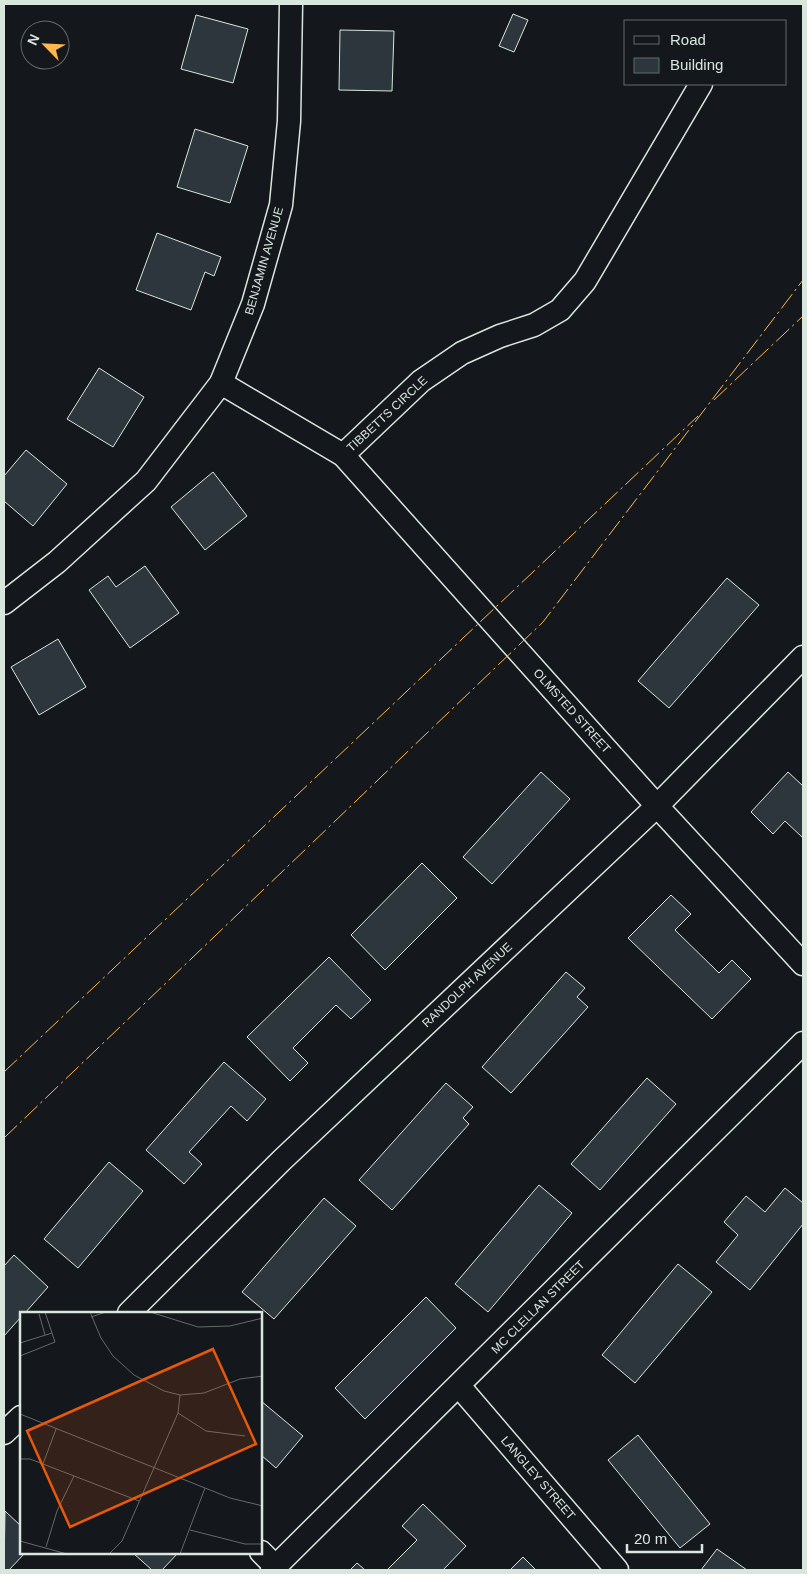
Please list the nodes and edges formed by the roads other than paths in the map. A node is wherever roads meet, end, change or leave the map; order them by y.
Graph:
1 (291, 4) edge
2 (700, 85) edge
3 (221, 383) junction
4 (343, 455) junction
5 (4, 603) edge
6 (803, 657) edge
7 (657, 806) junction
8 (803, 964) edge
9 (803, 1042) edge
10 (130, 1312) edge
11 (459, 1386) junction
12 (20, 1418) edge
13 (4, 1433) edge
14 (270, 1563) edge
15 (617, 1570) edge

1 - 3 street, BENJAMIN AVENUE
2 - 4 street, TIBBETTS CIRCLE
3 - 4 street, TIBBETTS CIRCLE
3 - 5 street, BENJAMIN AVENUE
4 - 7 street, OLMSTED STREET
6 - 7 street, RANDOLPH AVENUE
7 - 8 street, OLMSTED STREET
7 - 10 street, RANDOLPH AVENUE
9 - 11 street, MC CLELLAN STREET
11 - 14 street, MC CLELLAN STREET
11 - 15 street, LANGLEY STREET
12 - 13 street

